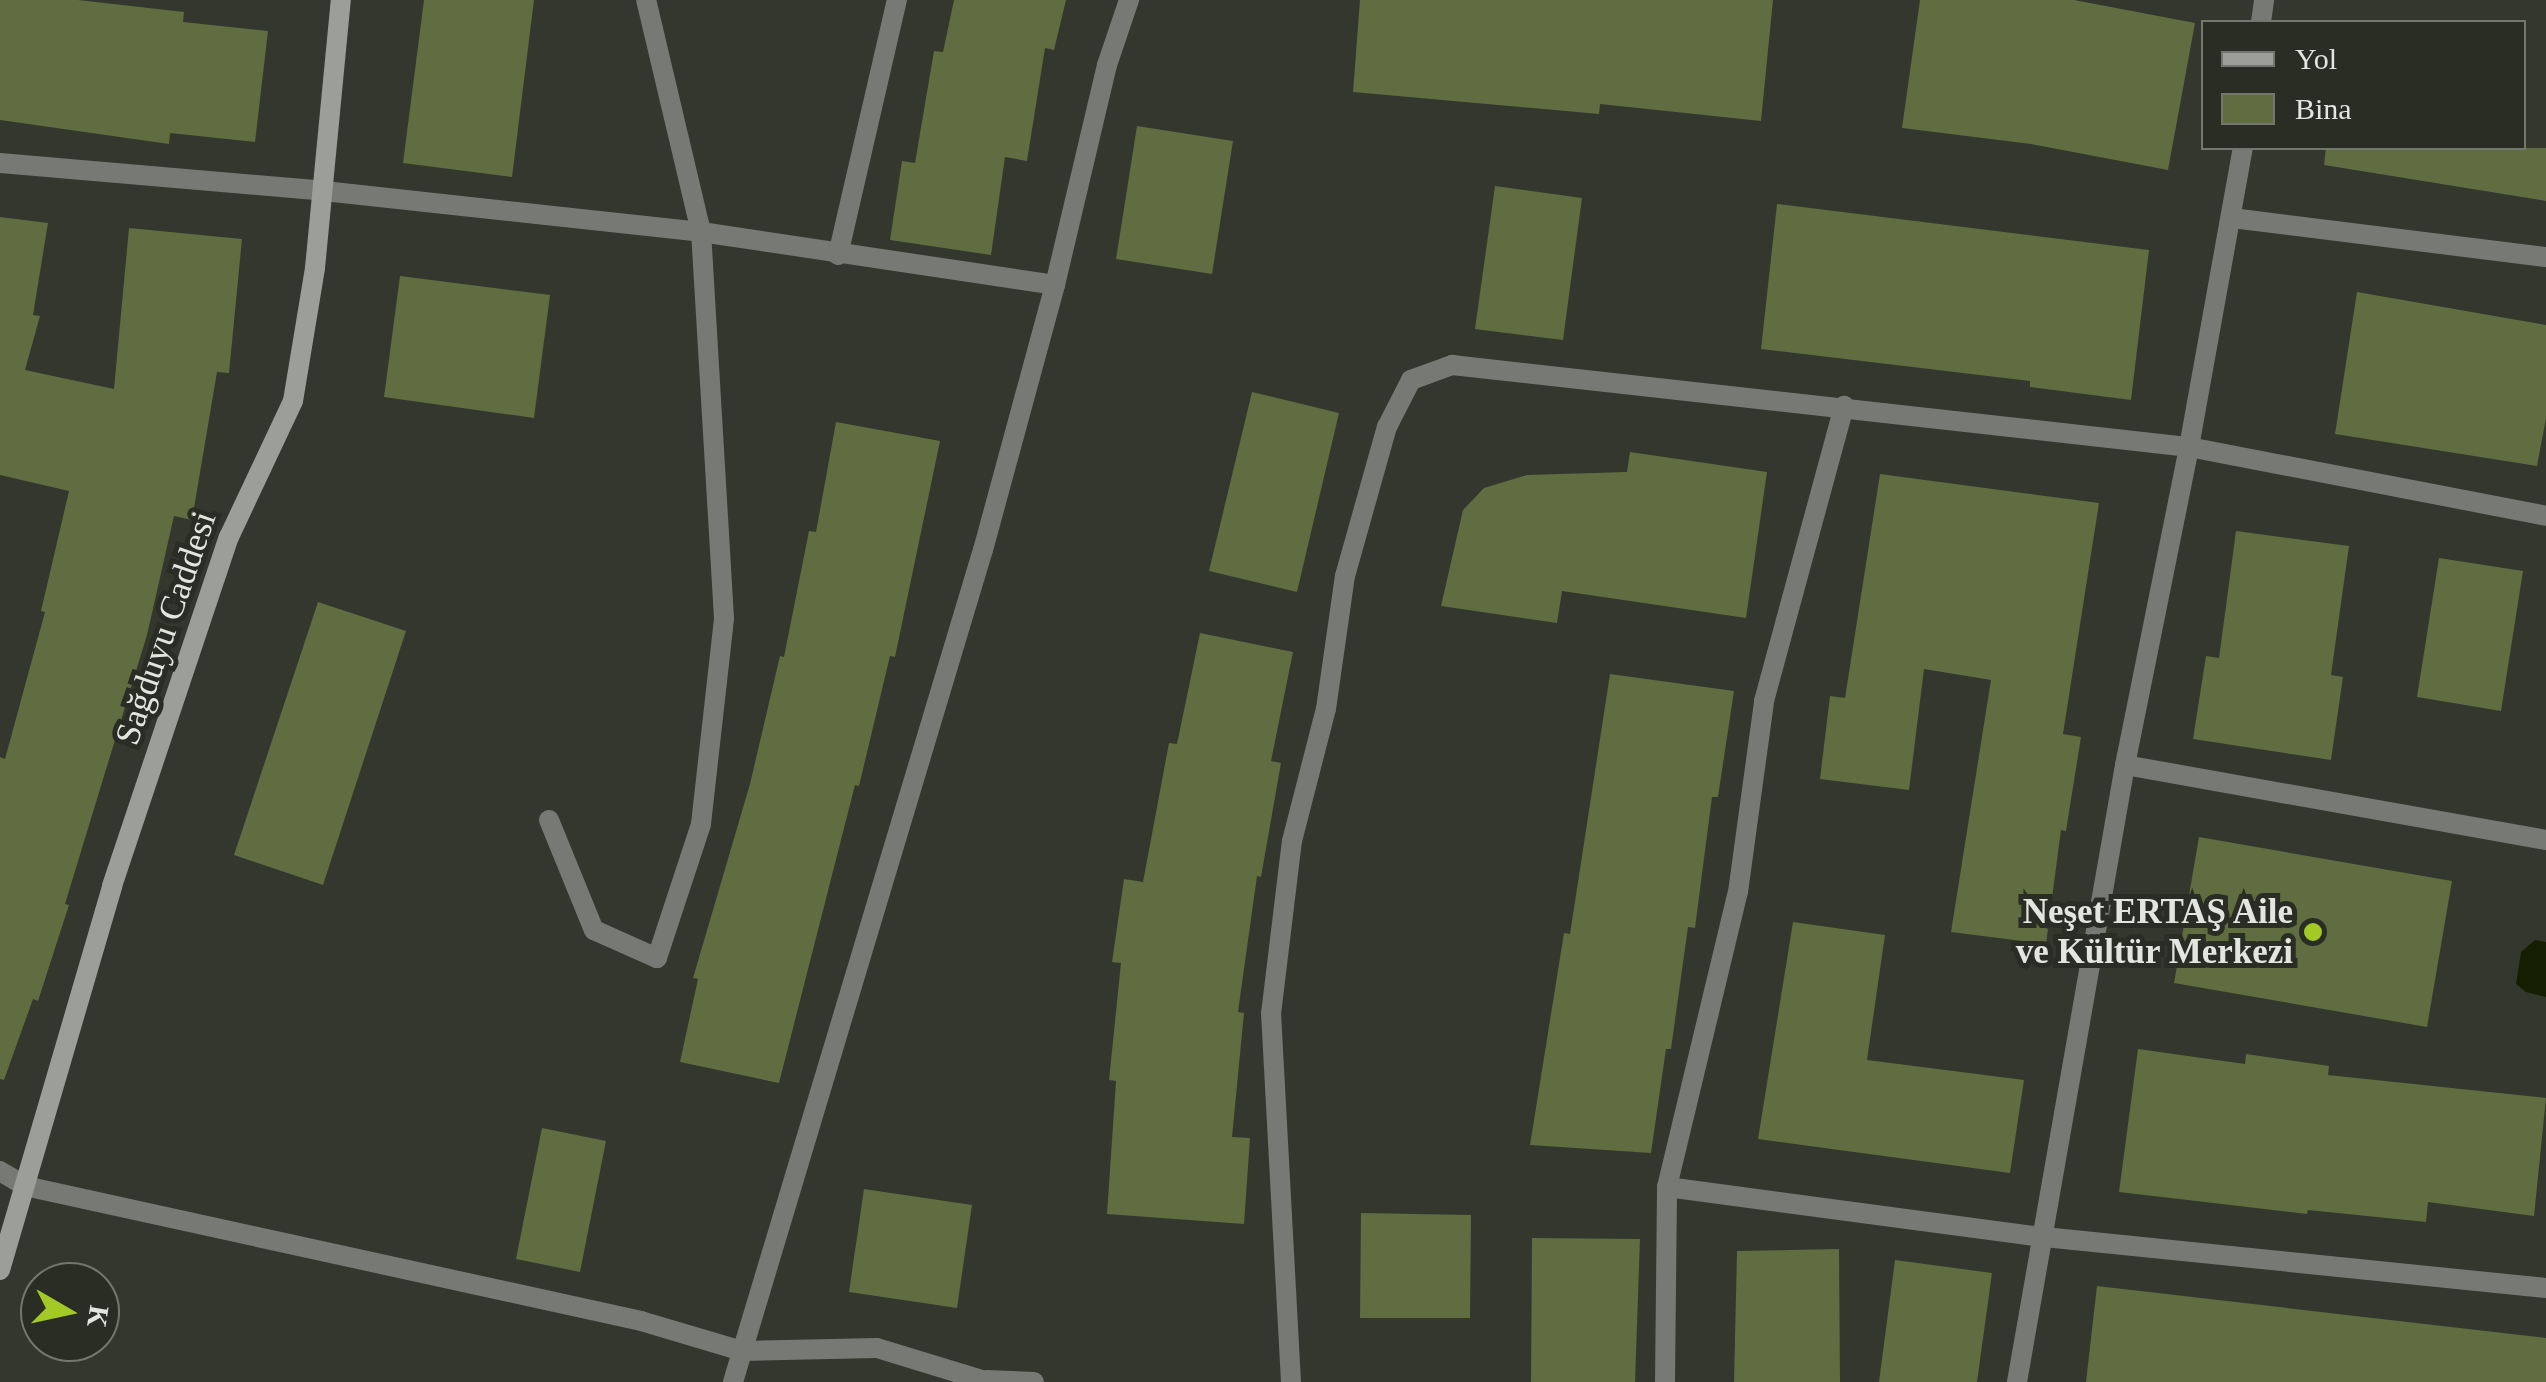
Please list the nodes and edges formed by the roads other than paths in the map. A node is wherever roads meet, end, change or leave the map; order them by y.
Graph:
1 (341, 0) edge
2 (646, 0) edge
3 (897, 0) edge
4 (1129, 0) edge
5 (2242, 150) edge
6 (0, 163) edge
7 (324, 191) junction
8 (2232, 218) junction
9 (701, 232) junction
10 (838, 254) junction
11 (2546, 258) edge
12 (1055, 285) junction
13 (1844, 406) junction
14 (2190, 447) junction
15 (2546, 516) edge
16 (2125, 765) junction
17 (550, 820) dead end
18 (2546, 840) edge
19 (0, 1170) edge
20 (24, 1186) junction
21 (1667, 1187) junction
22 (2044, 1236) junction
23 (0, 1270) edge
24 (2546, 1288) edge
25 (742, 1350) junction
26 (988, 1381) edge
27 (734, 1382) edge
28 (1034, 1382) edge
29 (1290, 1382) edge
30 (1665, 1382) edge
31 (2017, 1382) edge

1 - 7 street, Sağduyu Caddesi
2 - 9 street
3 - 10 street
4 - 12 street
5 - 8 street
6 - 7 street
7 - 9 street
7 - 20 street, Sağduyu Caddesi
8 - 11 street
8 - 14 street
9 - 10 street
9 - 17 street
10 - 12 street
12 - 25 street
13 - 14 street
13 - 21 street
13 - 29 street
14 - 15 street
14 - 16 street
16 - 18 street
16 - 22 street
19 - 20 street
20 - 23 street, Sağduyu Caddesi
20 - 25 street
21 - 22 street
21 - 30 street
22 - 24 street
22 - 31 street
25 - 26 street
25 - 27 street
26 - 28 street

